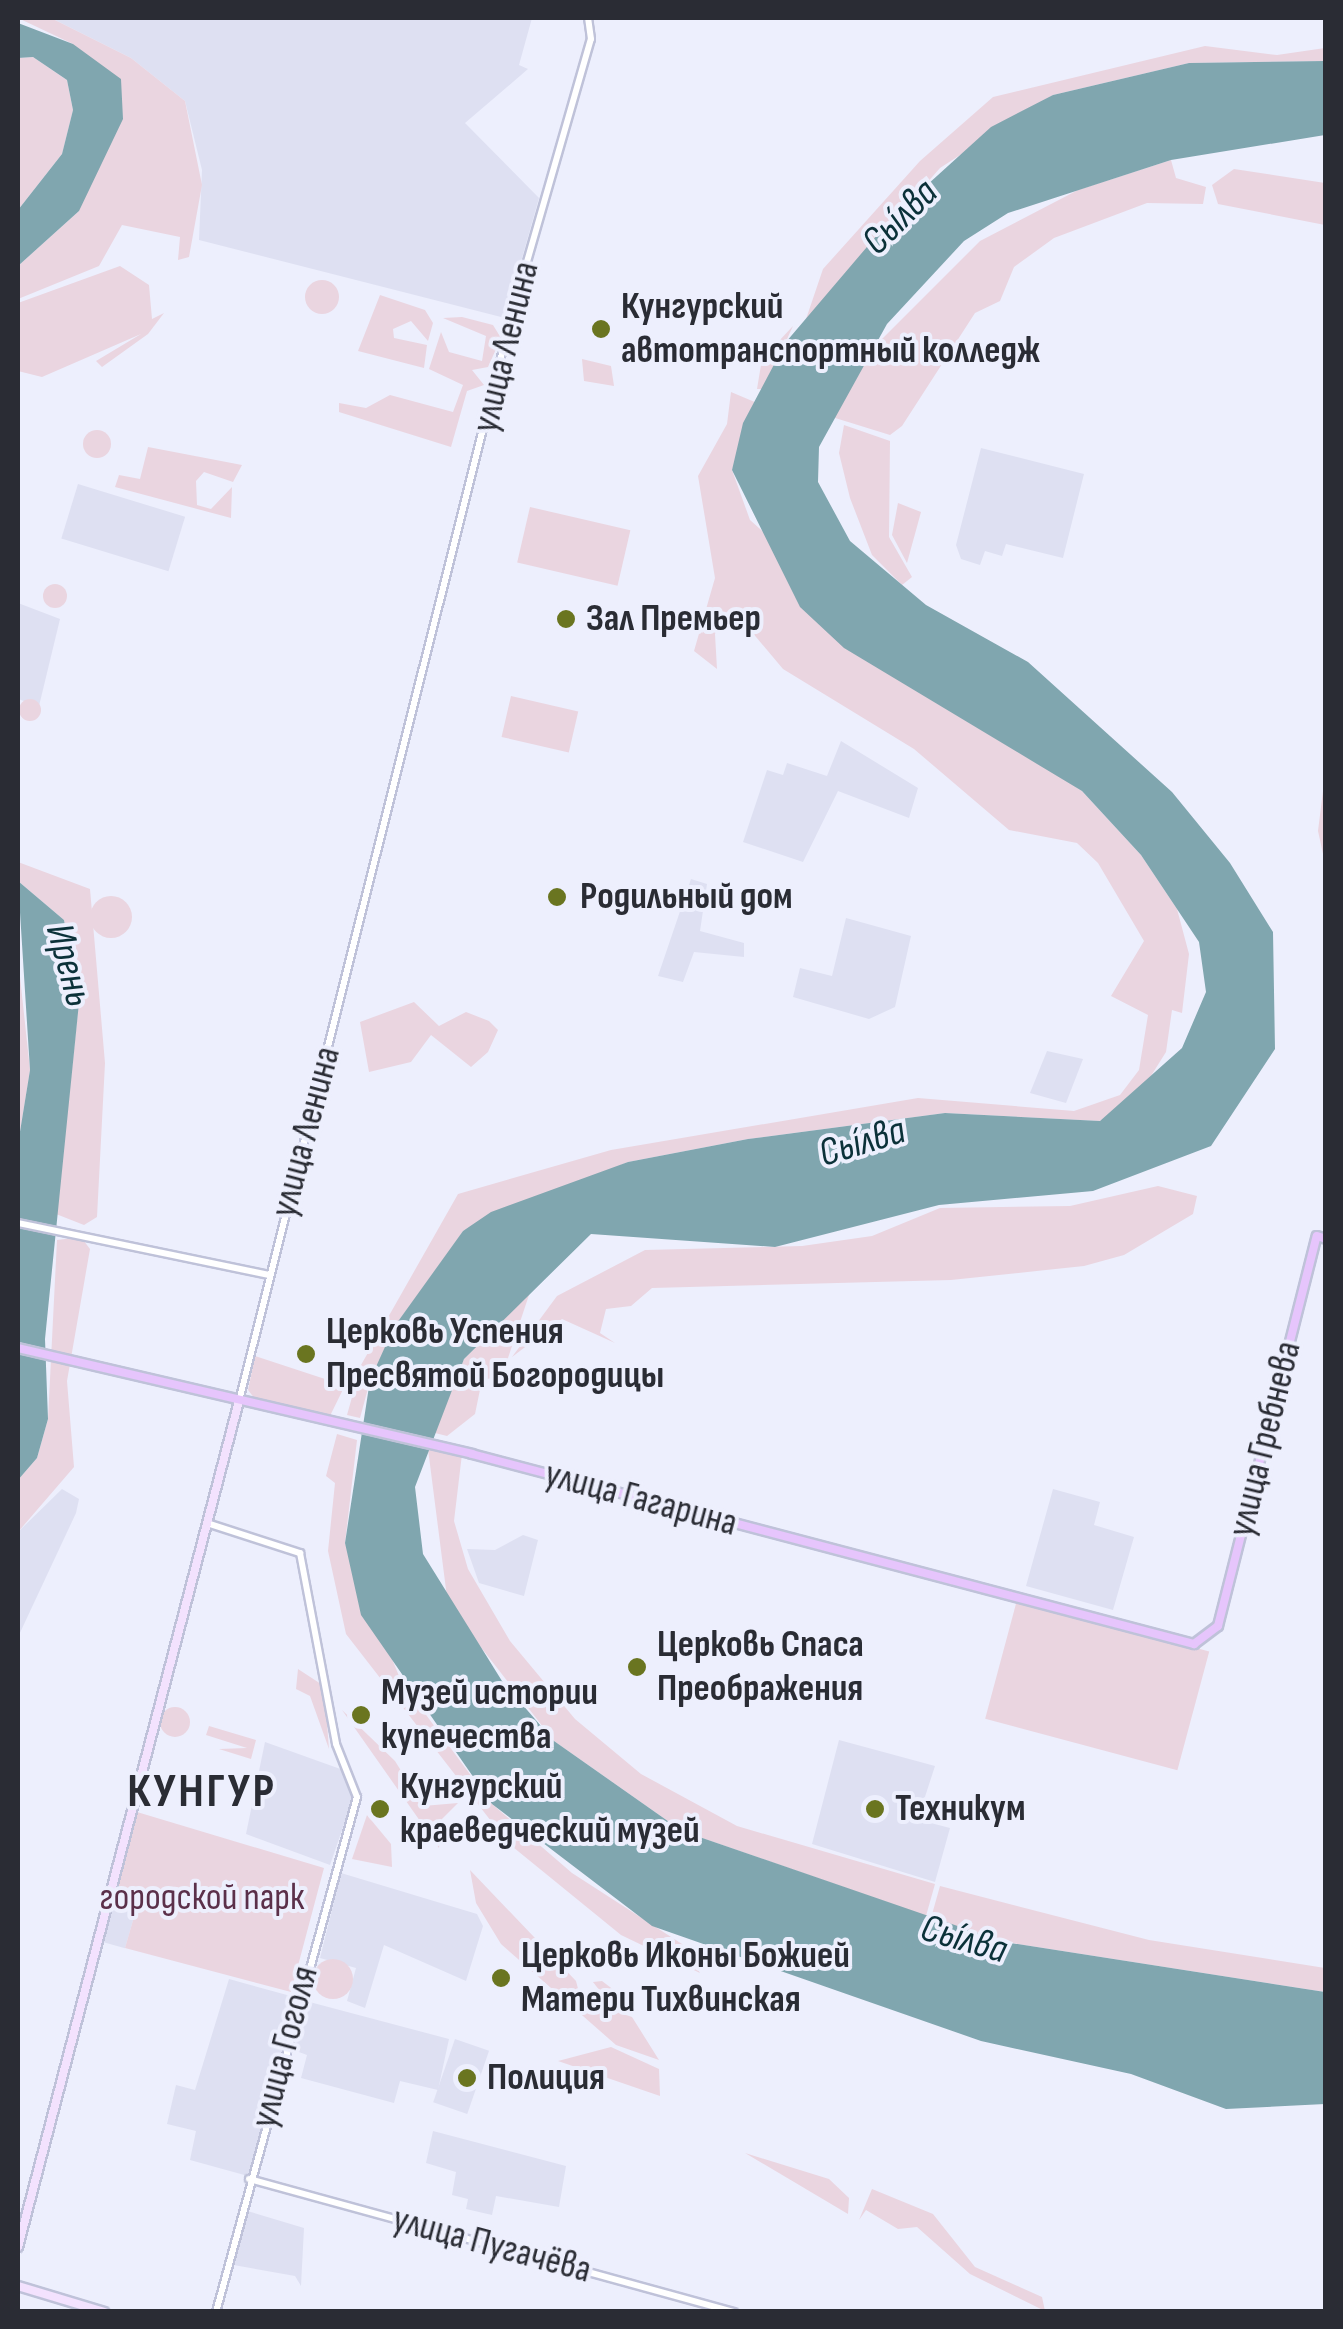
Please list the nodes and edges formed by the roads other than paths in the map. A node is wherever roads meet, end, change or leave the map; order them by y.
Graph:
1 (588, 18) edge
2 (18, 1223) edge
3 (1321, 1238) edge
4 (269, 1275) junction
5 (18, 1348) edge
6 (239, 1400) junction
7 (206, 1523) junction
8 (1208, 1640) joint
9 (250, 2179) junction
10 (18, 2247) edge
11 (18, 2286) edge
12 (104, 2312) edge
13 (216, 2312) edge
14 (734, 2312) edge

1 - 4 street, улица Ленина
2 - 4 street
3 - 8 main road, улица Гребнева
4 - 6 street, улица Ленина
5 - 6 main road, улица Гагарина
6 - 7 main road, улица Ленина
6 - 8 main road, улица Гагарина
7 - 9 street, улица Гоголя
7 - 10 main road, улица Ленина
9 - 13 street, улица Гоголя
9 - 14 street, улица Пугачёва
11 - 12 main road

